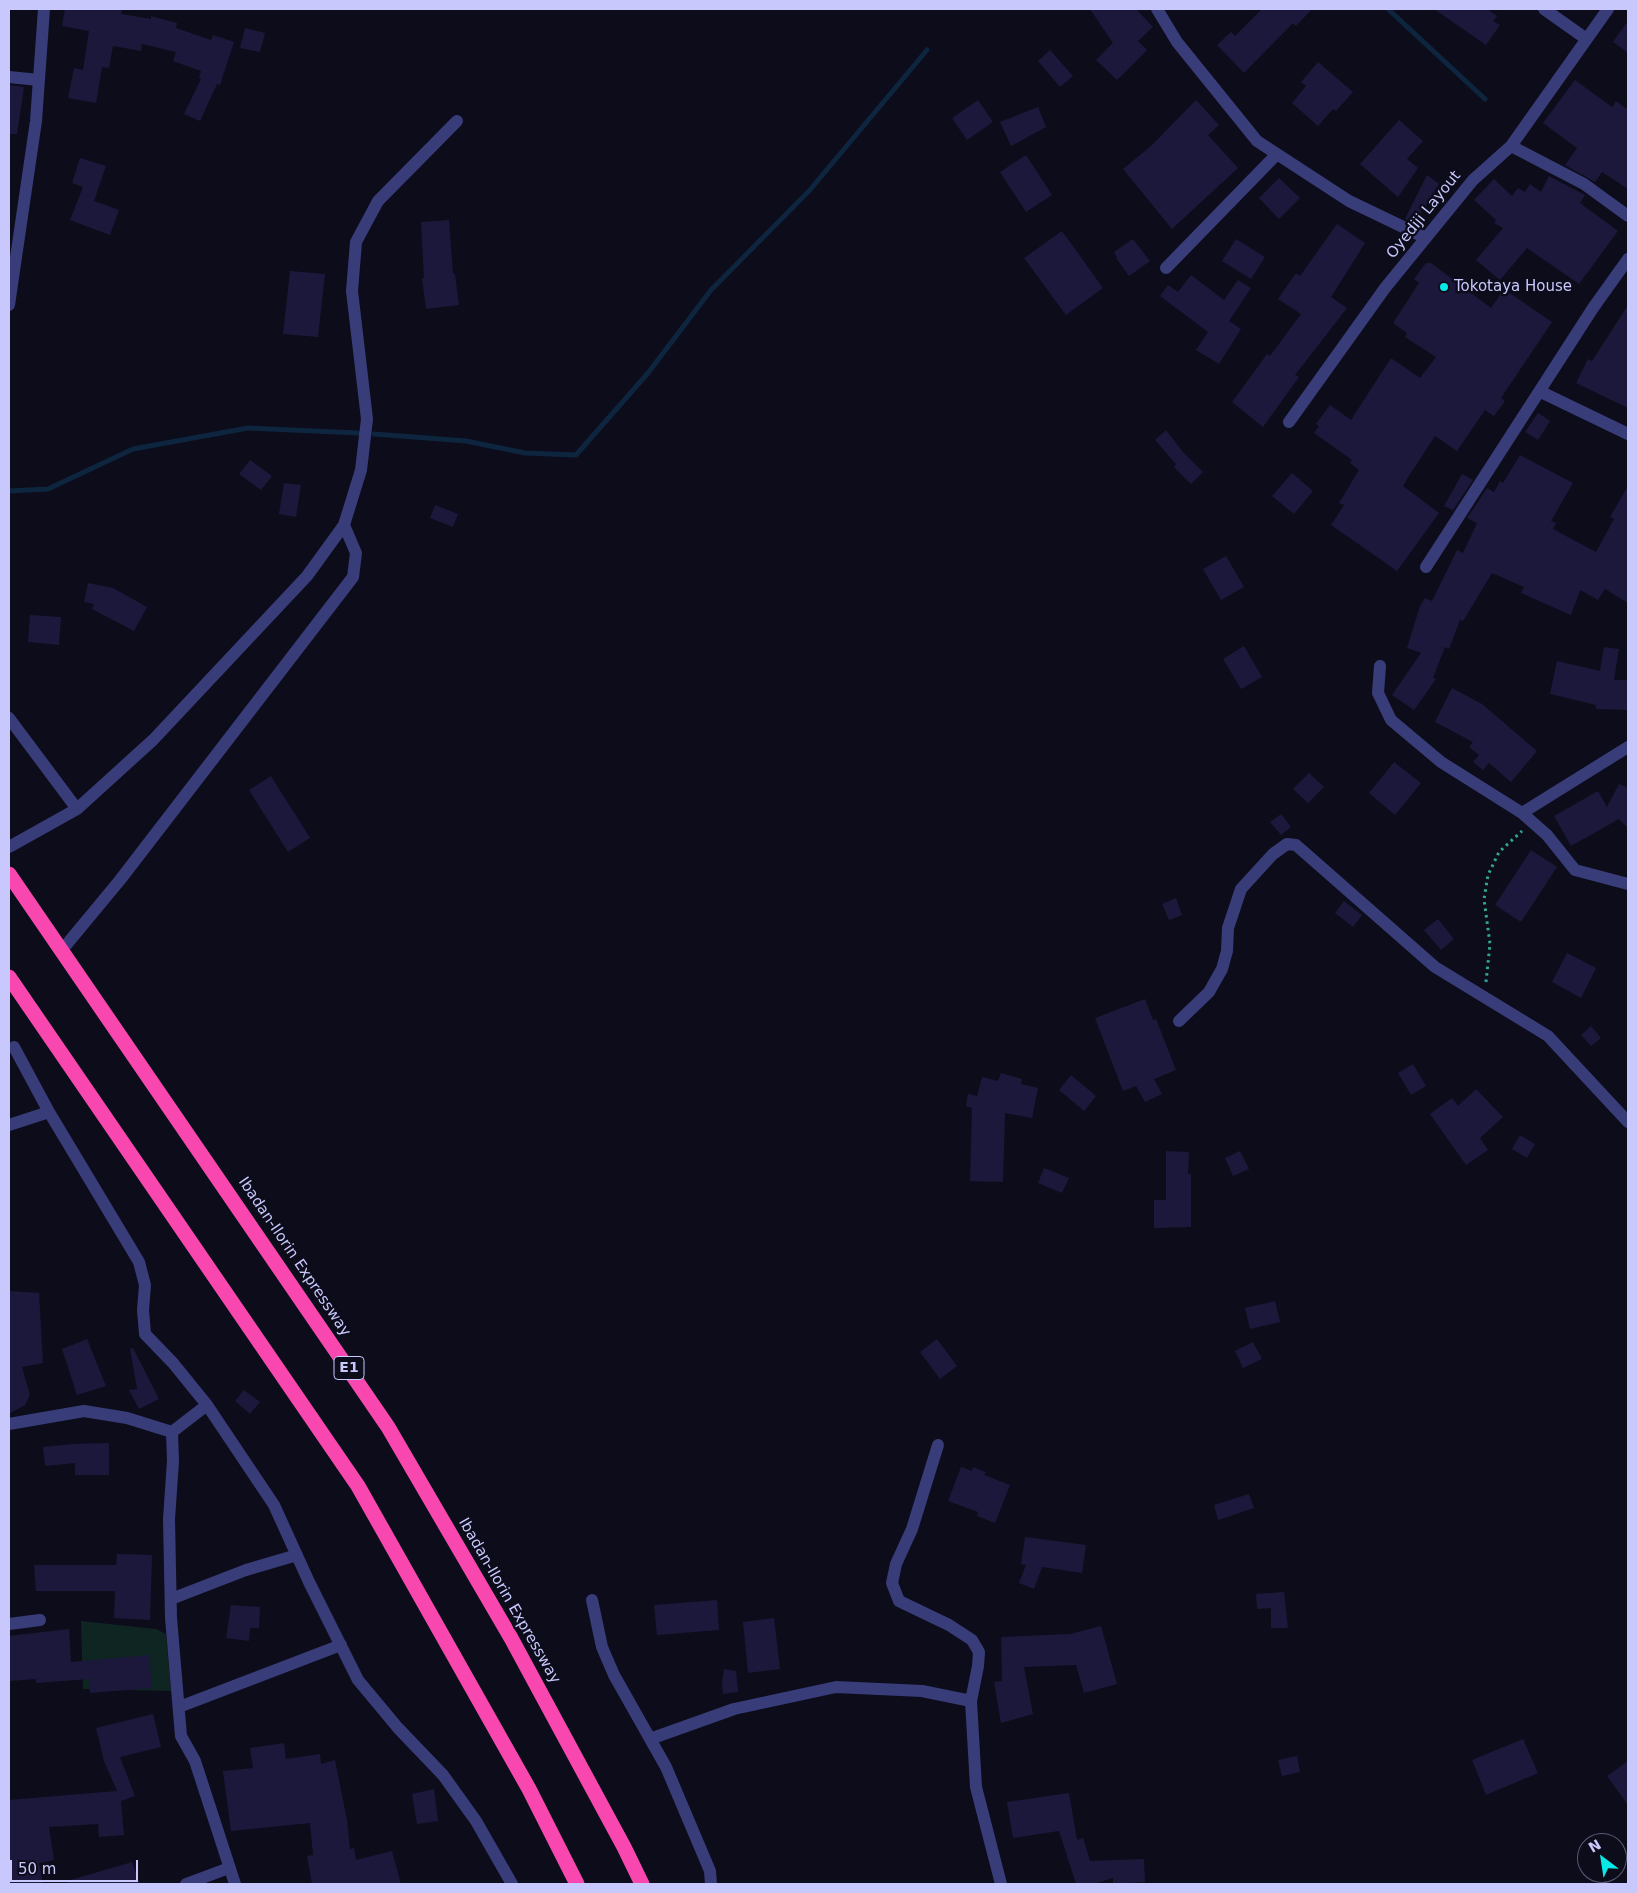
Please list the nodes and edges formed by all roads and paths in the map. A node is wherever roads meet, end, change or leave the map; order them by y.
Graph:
1 (44, 9) edge
2 (1157, 9) edge
3 (1544, 9) edge
4 (1608, 9) edge
5 (1585, 38) junction
6 (9, 77) edge
7 (39, 80) junction
8 (457, 121) dead end
9 (1511, 146) junction
10 (1277, 154) junction
11 (1628, 216) edge
12 (1426, 238) junction
13 (1628, 259) edge
14 (1166, 268) dead end
15 (9, 306) edge
16 (1541, 392) junction
17 (1289, 422) dead end
18 (1628, 434) edge
19 (344, 525) junction
20 (1426, 567) dead end
21 (1380, 666) dead end
22 (9, 718) edge
23 (1628, 747) edge
24 (77, 809) junction
25 (1522, 813) junction
26 (1532, 822) junction
27 (9, 847) edge
28 (10, 877) edge
29 (1628, 884) edge
30 (62, 950) junction
31 (9, 977) edge
32 (1485, 997) junction
33 (1179, 1021) dead end
34 (14, 1047) dead end
35 (49, 1112) junction
36 (1628, 1122) edge
37 (9, 1125) edge
38 (208, 1405) junction
39 (9, 1424) edge
40 (172, 1432) junction
41 (938, 1445) dead end
42 (296, 1555) junction
43 (171, 1598) junction
44 (592, 1600) dead end
45 (40, 1620) dead end
46 (9, 1624) edge
47 (341, 1645) junction
48 (971, 1700) junction
49 (179, 1707) junction
50 (650, 1739) junction
51 (229, 1868) junction
52 (186, 1884) edge
53 (234, 1884) edge
54 (512, 1884) edge
55 (577, 1884) edge
56 (642, 1884) edge
57 (711, 1884) edge
58 (1001, 1884) edge

1 - 7 street
2 - 10 street
3 - 5 street
4 - 5 street, Oyediji Layout
5 - 9 street, Oyediji Layout
6 - 7 street
7 - 15 street
8 - 19 street
9 - 11 street
9 - 12 street, Oyediji Layout
10 - 12 street
10 - 14 street
12 - 17 street, Oyediji Layout
13 - 16 street
16 - 18 street
16 - 20 street
19 - 24 street
19 - 30 street
21 - 25 street
22 - 24 street
23 - 25 street
24 - 27 street
25 - 26 street
26 - 29 street
26 - 32 path
28 - 30 highway, Ibadan-Ilorin Expressway / E1
30 - 56 highway, Ibadan-Ilorin Expressway / E1
31 - 55 highway
32 - 33 street
32 - 36 street
34 - 35 street
35 - 37 street
35 - 38 street
38 - 40 street
38 - 42 street
39 - 40 street
40 - 43 street
41 - 48 street
42 - 43 street
42 - 47 street
43 - 49 street
44 - 50 street
45 - 46 street
47 - 49 street
47 - 54 street
48 - 50 street
48 - 58 street
49 - 51 street
50 - 57 street
51 - 52 street
51 - 53 street

